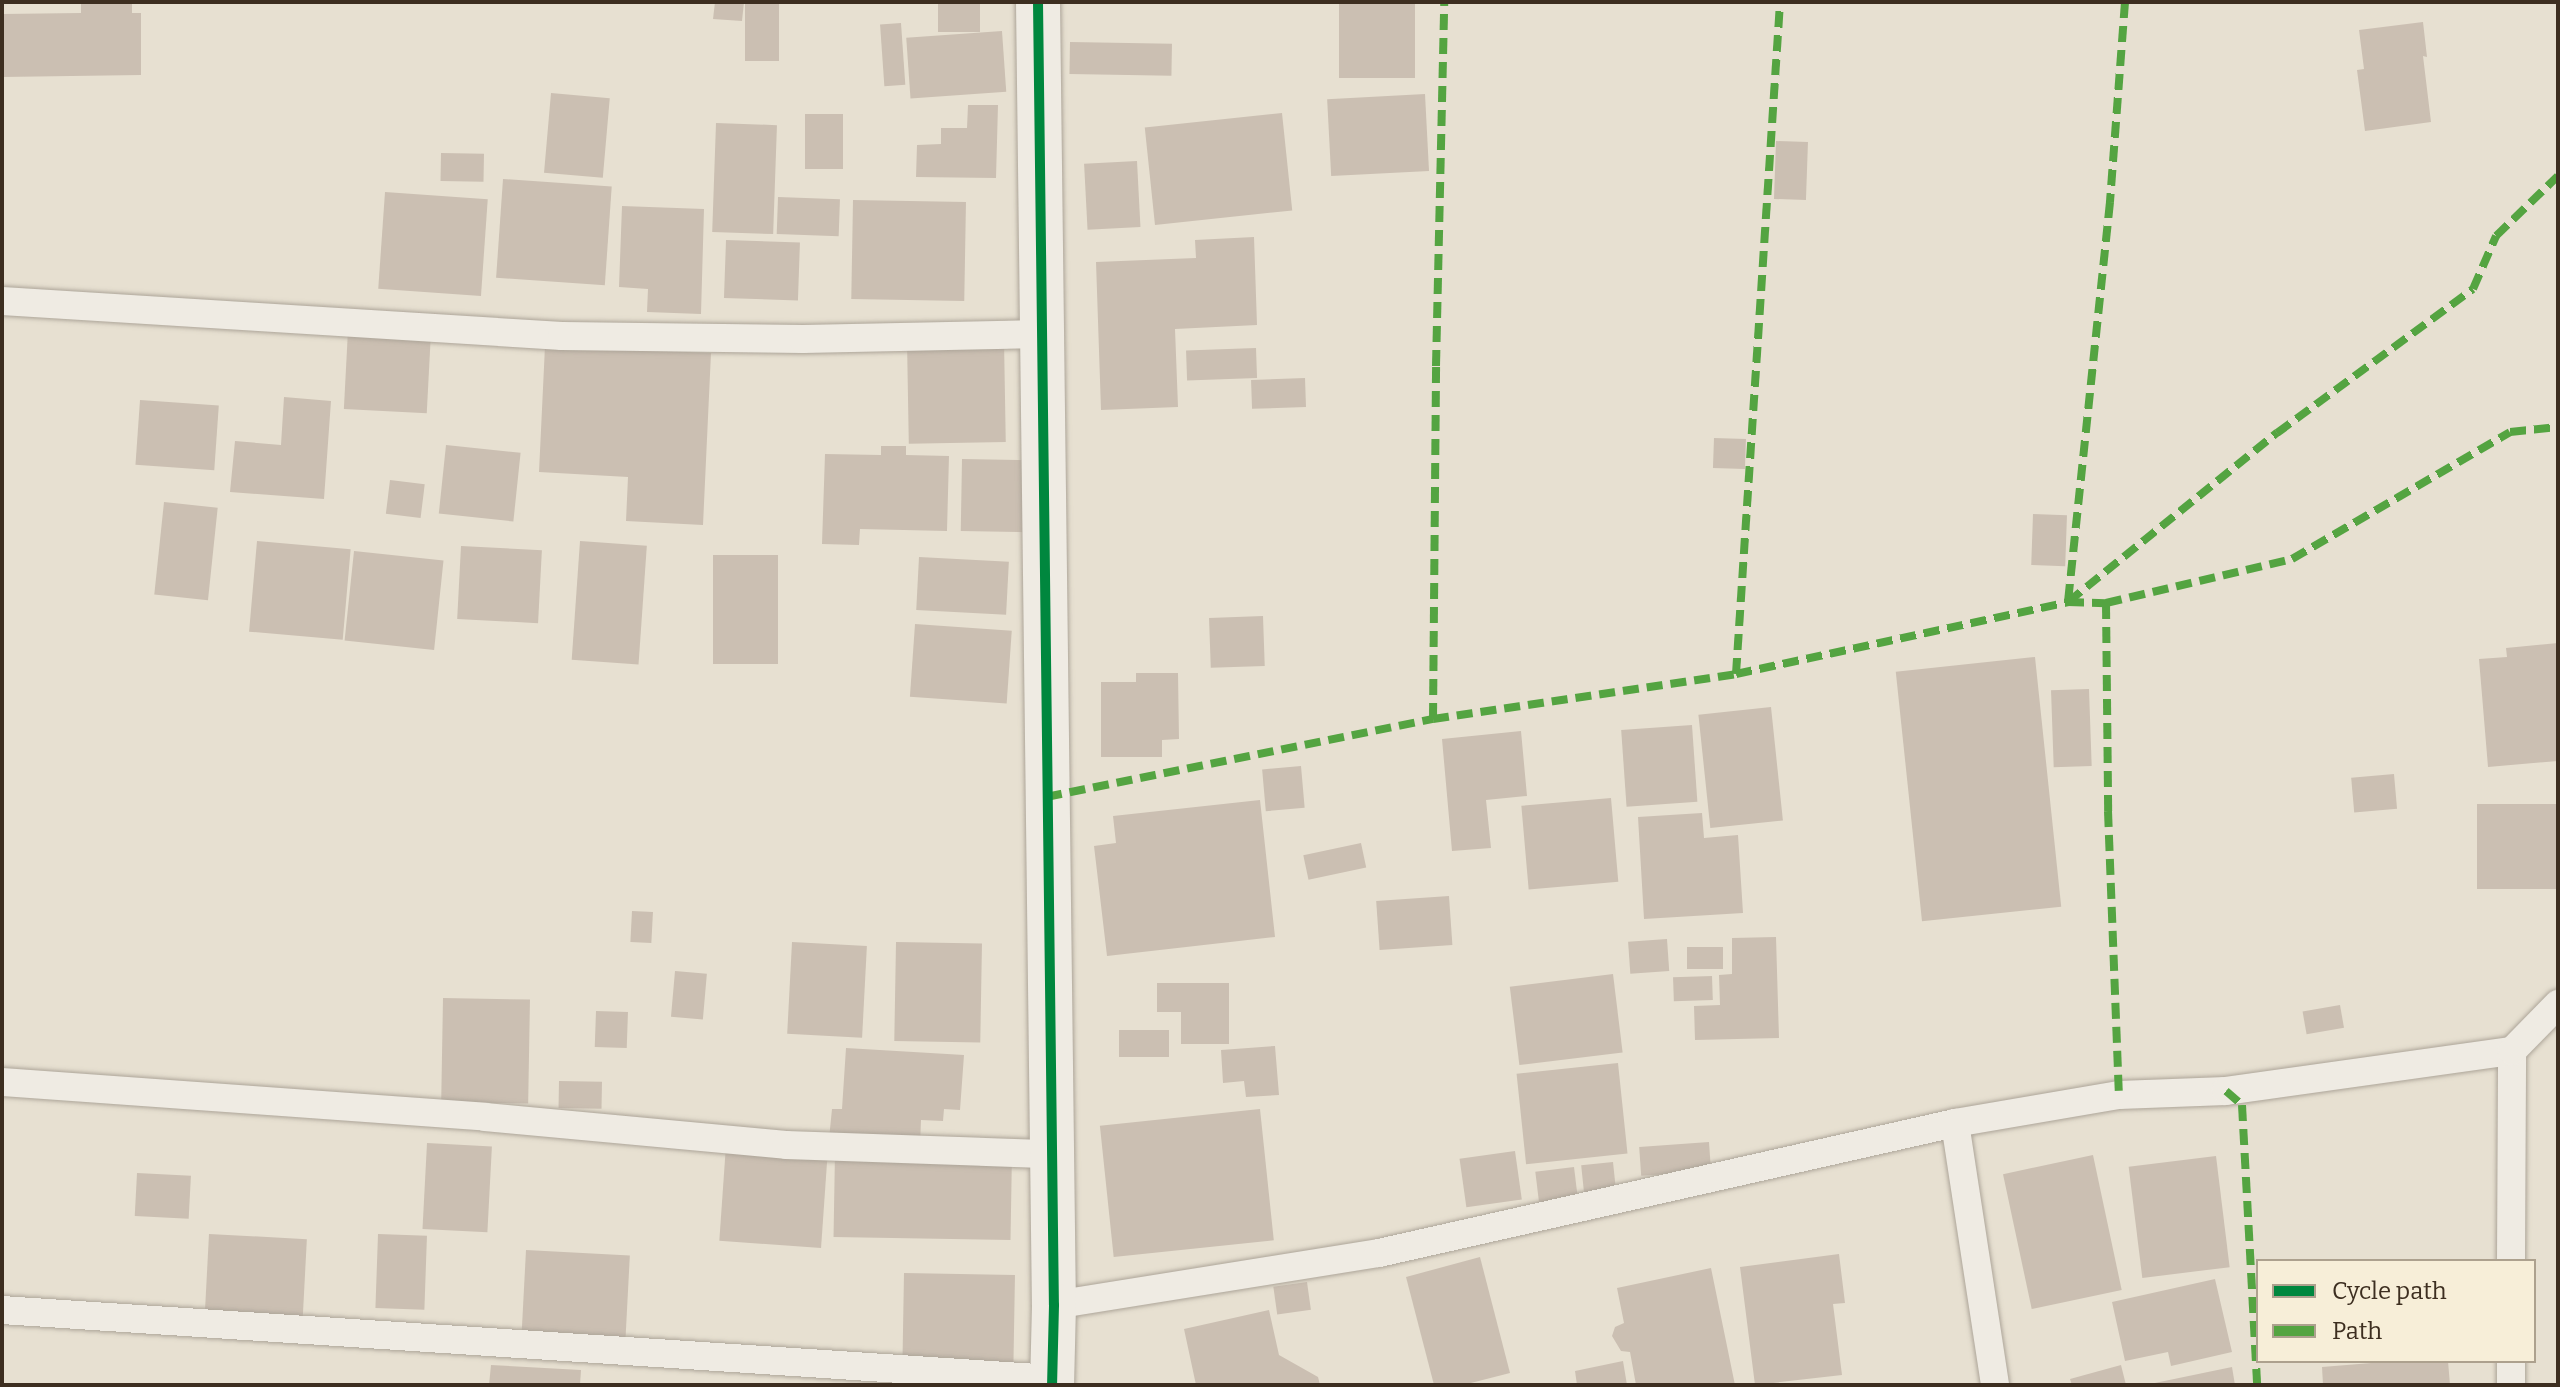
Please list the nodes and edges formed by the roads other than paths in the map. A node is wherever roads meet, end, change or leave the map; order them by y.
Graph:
1 (1038, 2) edge
2 (2, 301) edge
3 (1040, 334) junction
4 (2558, 1004) edge
5 (2512, 1051) junction
6 (2, 1082) edge
7 (1955, 1123) junction
8 (1050, 1154) junction
9 (2511, 1259) edge
10 (1054, 1305) junction
11 (2, 1310) edge
12 (2511, 1363) edge
13 (1052, 1382) edge
14 (1995, 1385) edge
15 (2511, 1385) edge

1 - 3 street
2 - 3 lane
3 - 8 street
4 - 5 lane
5 - 7 lane
5 - 9 lane
6 - 8 lane
7 - 10 lane
7 - 14 lane
8 - 10 street
10 - 13 street
11 - 13 lane
12 - 15 lane

